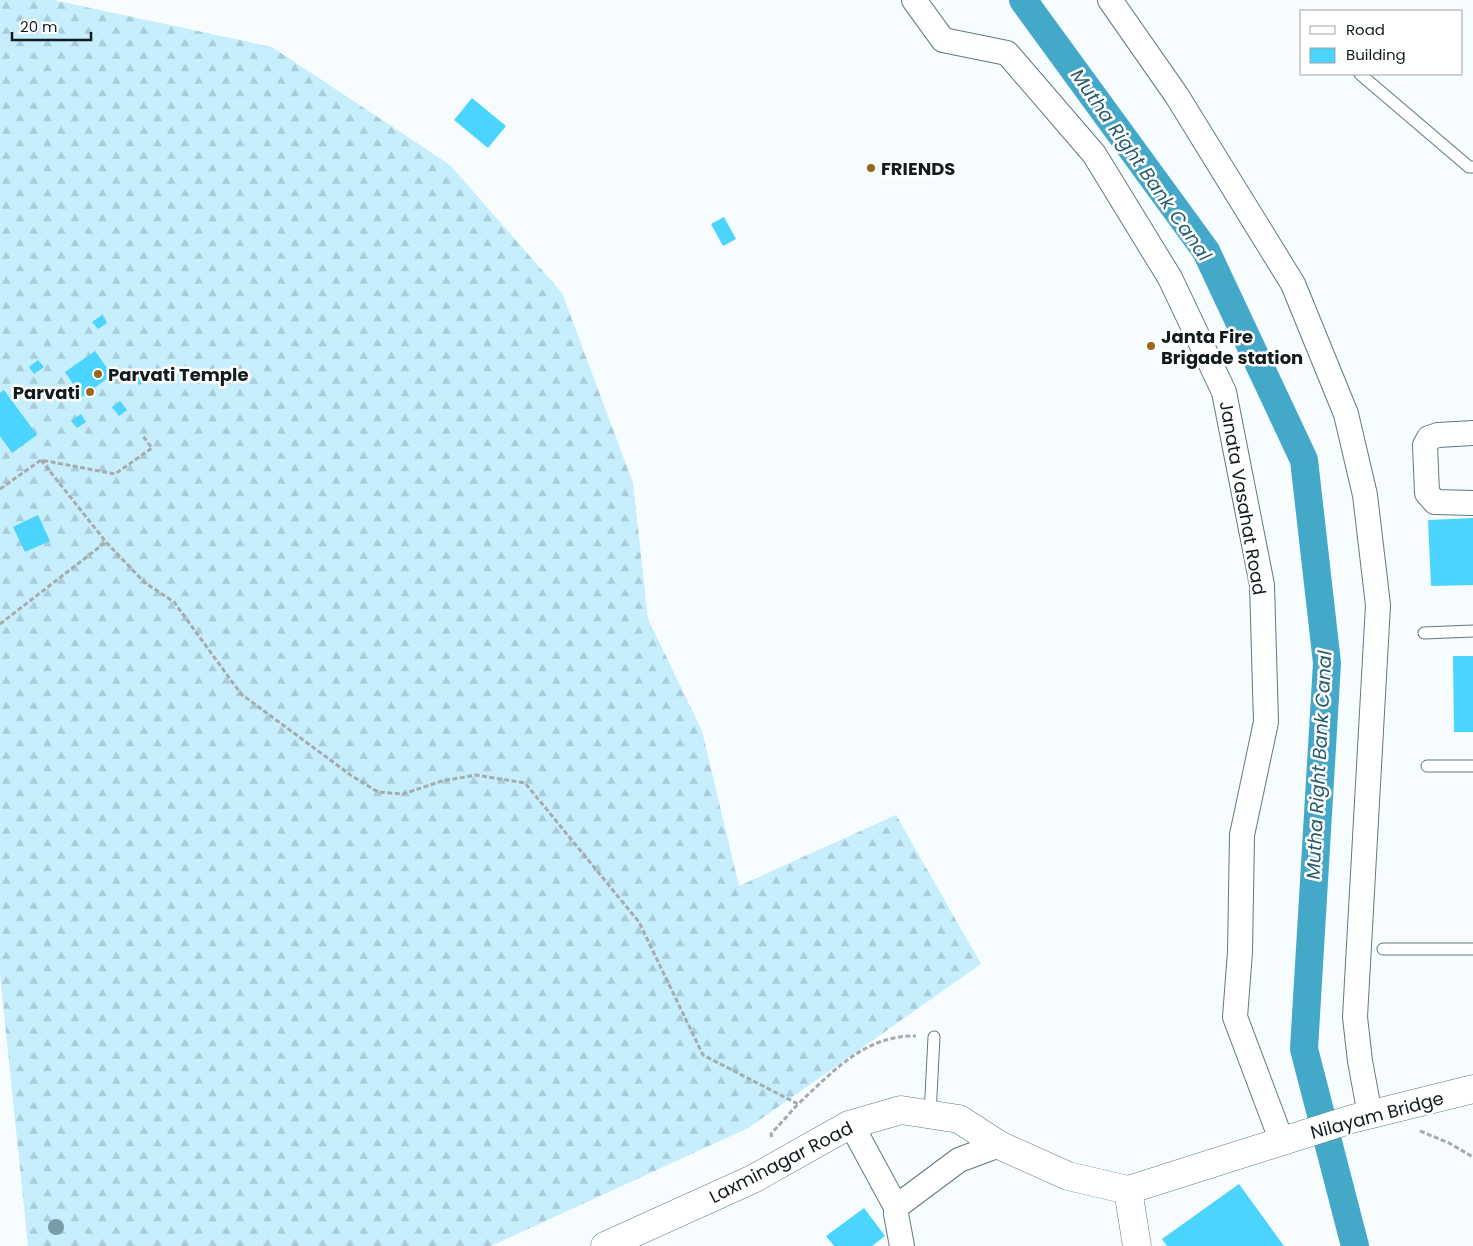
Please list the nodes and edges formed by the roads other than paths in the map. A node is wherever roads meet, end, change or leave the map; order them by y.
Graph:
1 (914, 0) edge
2 (1110, 0) edge
3 (1361, 75) edge
4 (1473, 167) edge
5 (1473, 433) edge
6 (1473, 503) edge
7 (1473, 631) edge
8 (1424, 633) dead end
9 (1427, 766) dead end
10 (1473, 766) edge
11 (1383, 949) dead end
12 (1473, 949) edge
13 (934, 1037) dead end
14 (1473, 1089) edge
15 (930, 1115) junction
16 (1370, 1115) junction
17 (851, 1124) junction
18 (1282, 1142) junction
19 (999, 1145) junction
20 (1128, 1190) junction
21 (896, 1208) junction
22 (634, 1240) edge
23 (605, 1246) edge
24 (902, 1246) edge
25 (1137, 1246) edge

1 - 18 street, Janata Vasahat Road
2 - 16 street
3 - 4 lane
5 - 6 street
7 - 8 lane
9 - 10 lane
11 - 12 lane
13 - 15 lane
14 - 16 street, Nilayam Bridge
15 - 17 street, Laxminagar Road
15 - 19 street, Laxminagar Road
16 - 18 street, Nilayam Bridge
17 - 21 street
17 - 22 street, Laxminagar Road
18 - 20 street, Nilayam Bridge
19 - 20 street, Laxminagar Road
19 - 21 street
20 - 25 street
21 - 24 street
22 - 23 street, Laxminagar Road

